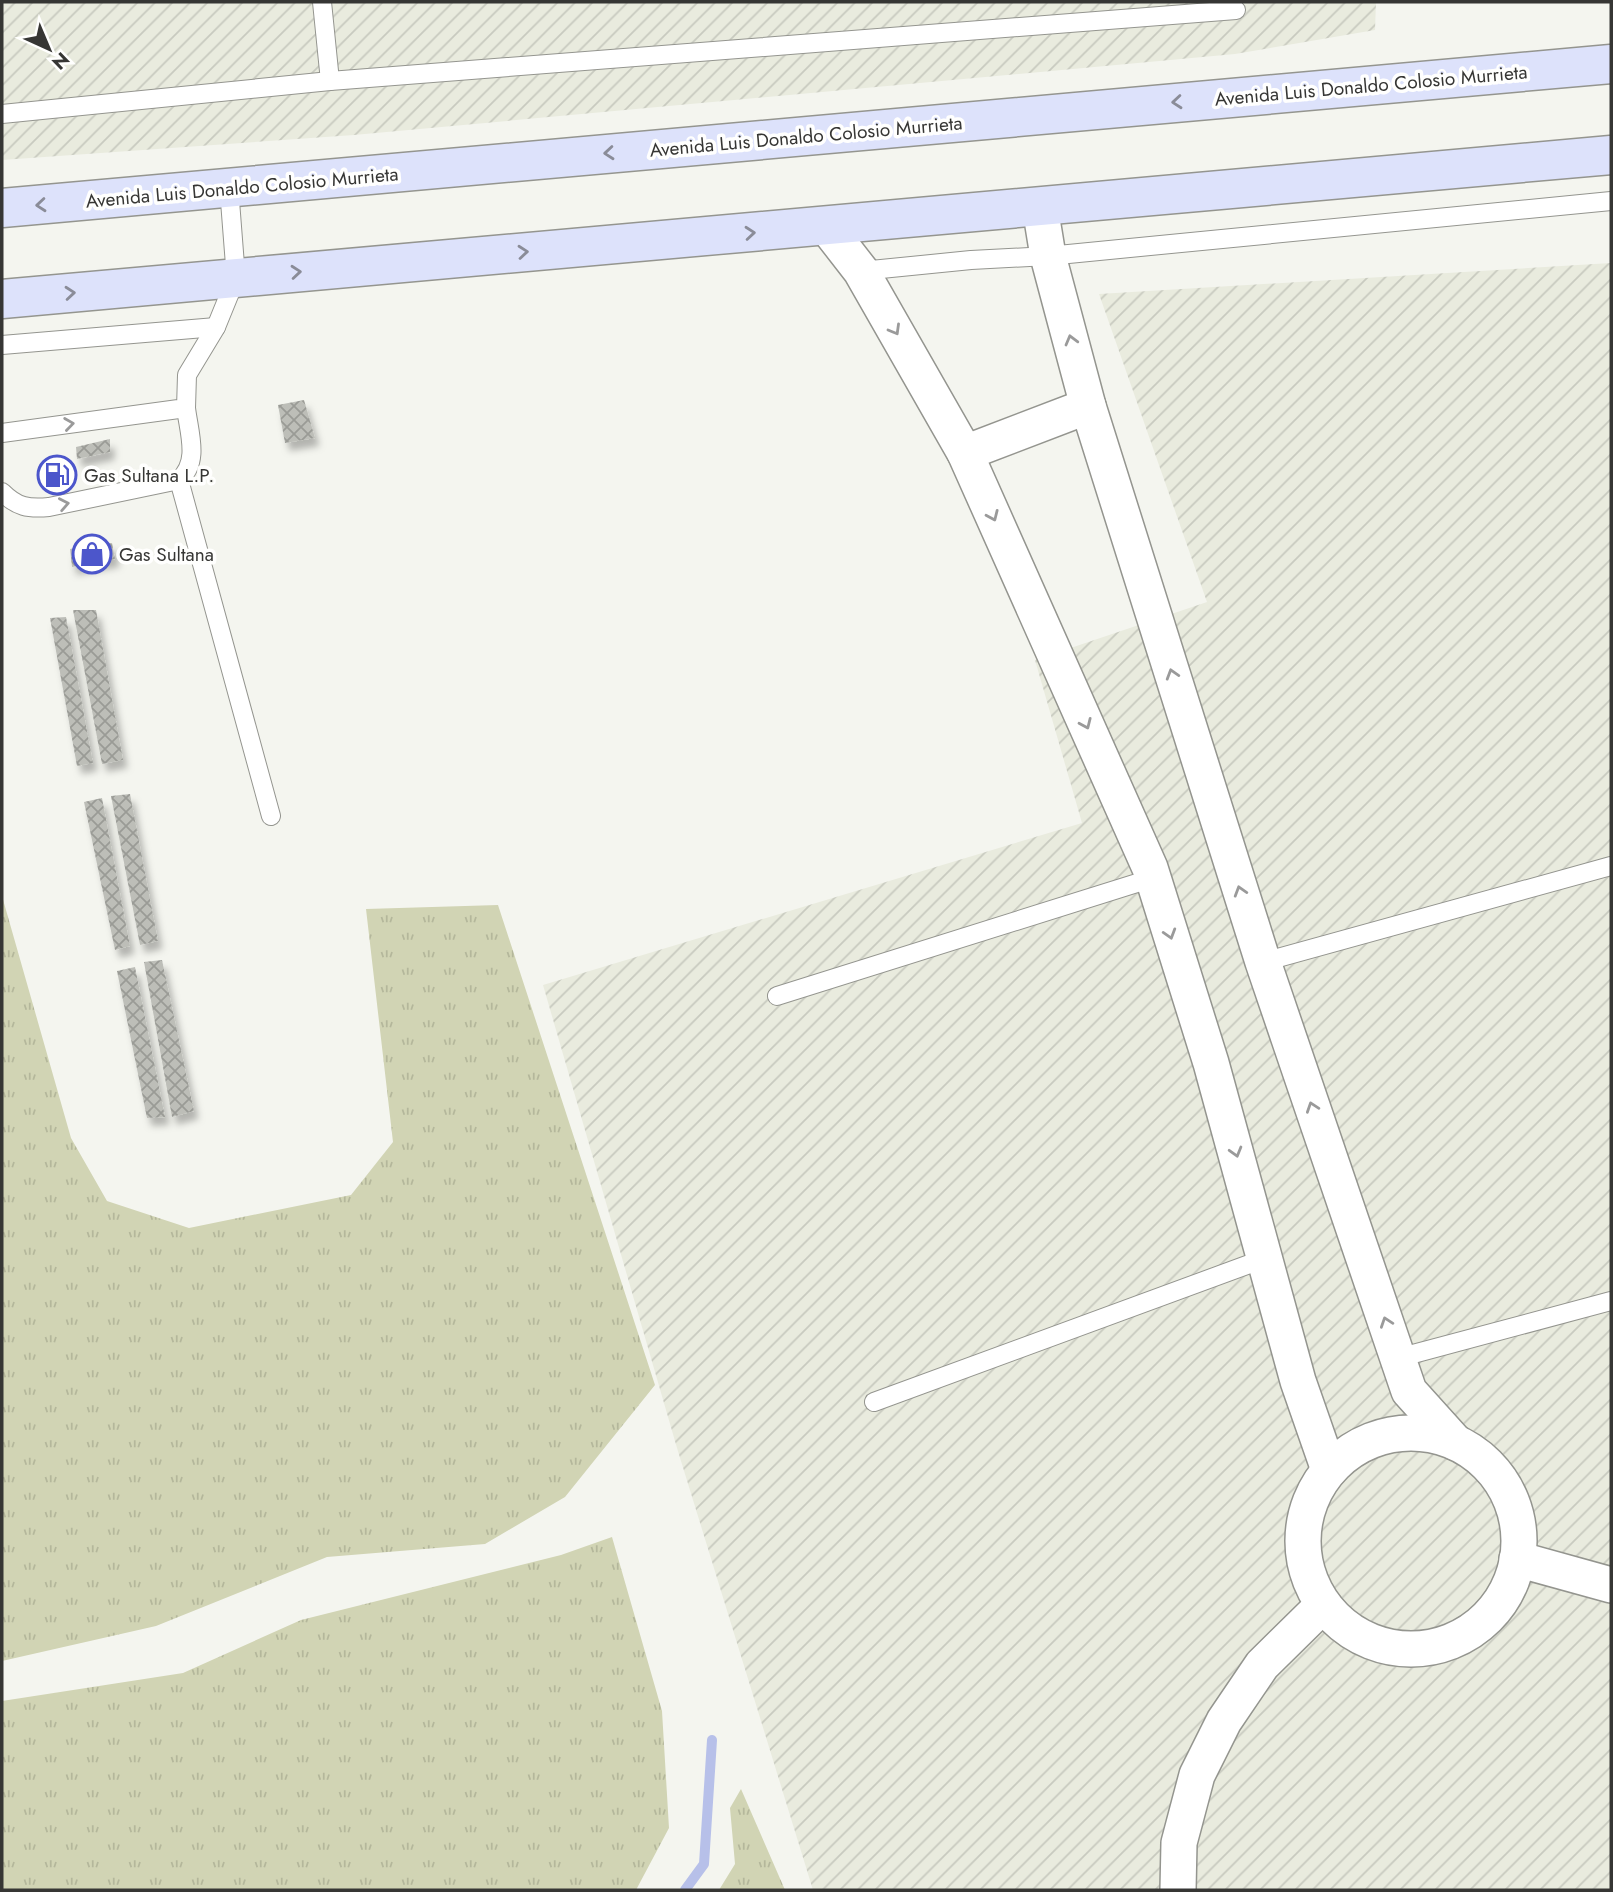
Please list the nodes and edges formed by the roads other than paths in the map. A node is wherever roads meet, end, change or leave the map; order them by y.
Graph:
1 (322, 2) edge
2 (1236, 10) dead end
3 (1611, 64) edge
4 (330, 81) junction
5 (2, 114) edge
6 (1611, 155) edge
7 (229, 188) junction
8 (1611, 201) edge
9 (1040, 207) junction
10 (2, 208) edge
11 (826, 226) junction
12 (1048, 256) junction
13 (861, 271) junction
14 (236, 278) junction
15 (2, 299) edge
16 (216, 327) junction
17 (2, 345) edge
18 (1088, 406) junction
19 (186, 408) junction
20 (2, 433) edge
21 (965, 453) junction
22 (179, 480) junction
23 (2, 492) edge
24 (271, 816) dead end
25 (1611, 866) edge
26 (1153, 878) junction
27 (1263, 962) junction
28 (777, 996) dead end
29 (1266, 1258) junction
30 (1611, 1301) edge
31 (1398, 1358) junction
32 (874, 1402) dead end
33 (1455, 1442) junction
34 (1329, 1470) junction
35 (1517, 1559) junction
36 (1611, 1585) edge
37 (1323, 1605) junction
38 (1178, 1890) edge

1 - 4 lane
2 - 4 lane
3 -> 7 main road, Avenida Luis Donaldo Colosio Murrieta
4 - 5 lane
6 - 9 main road
7 -> 10 main road, Avenida Luis Donaldo Colosio Murrieta
7 - 14 lane
8 - 12 lane
9 - 11 main road
9 - 12 street
11 - 13 street
14 -> 11 main road
12 - 13 lane
18 -> 12 street
13 -> 21 street
15 -> 14 main road
14 - 16 lane
16 - 17 lane
16 - 19 lane
18 - 21 street
27 -> 18 street
20 -> 19 lane
19 - 22 lane
21 -> 26 street
23 -> 22 lane
22 - 24 lane
25 - 27 lane
26 - 28 lane
26 -> 29 street
31 -> 27 street
29 - 32 lane
29 - 34 street
30 - 31 lane
31 - 33 street
33 - 34 street
33 - 35 street
34 - 37 street
35 - 36 street
35 - 37 street
37 - 38 street

